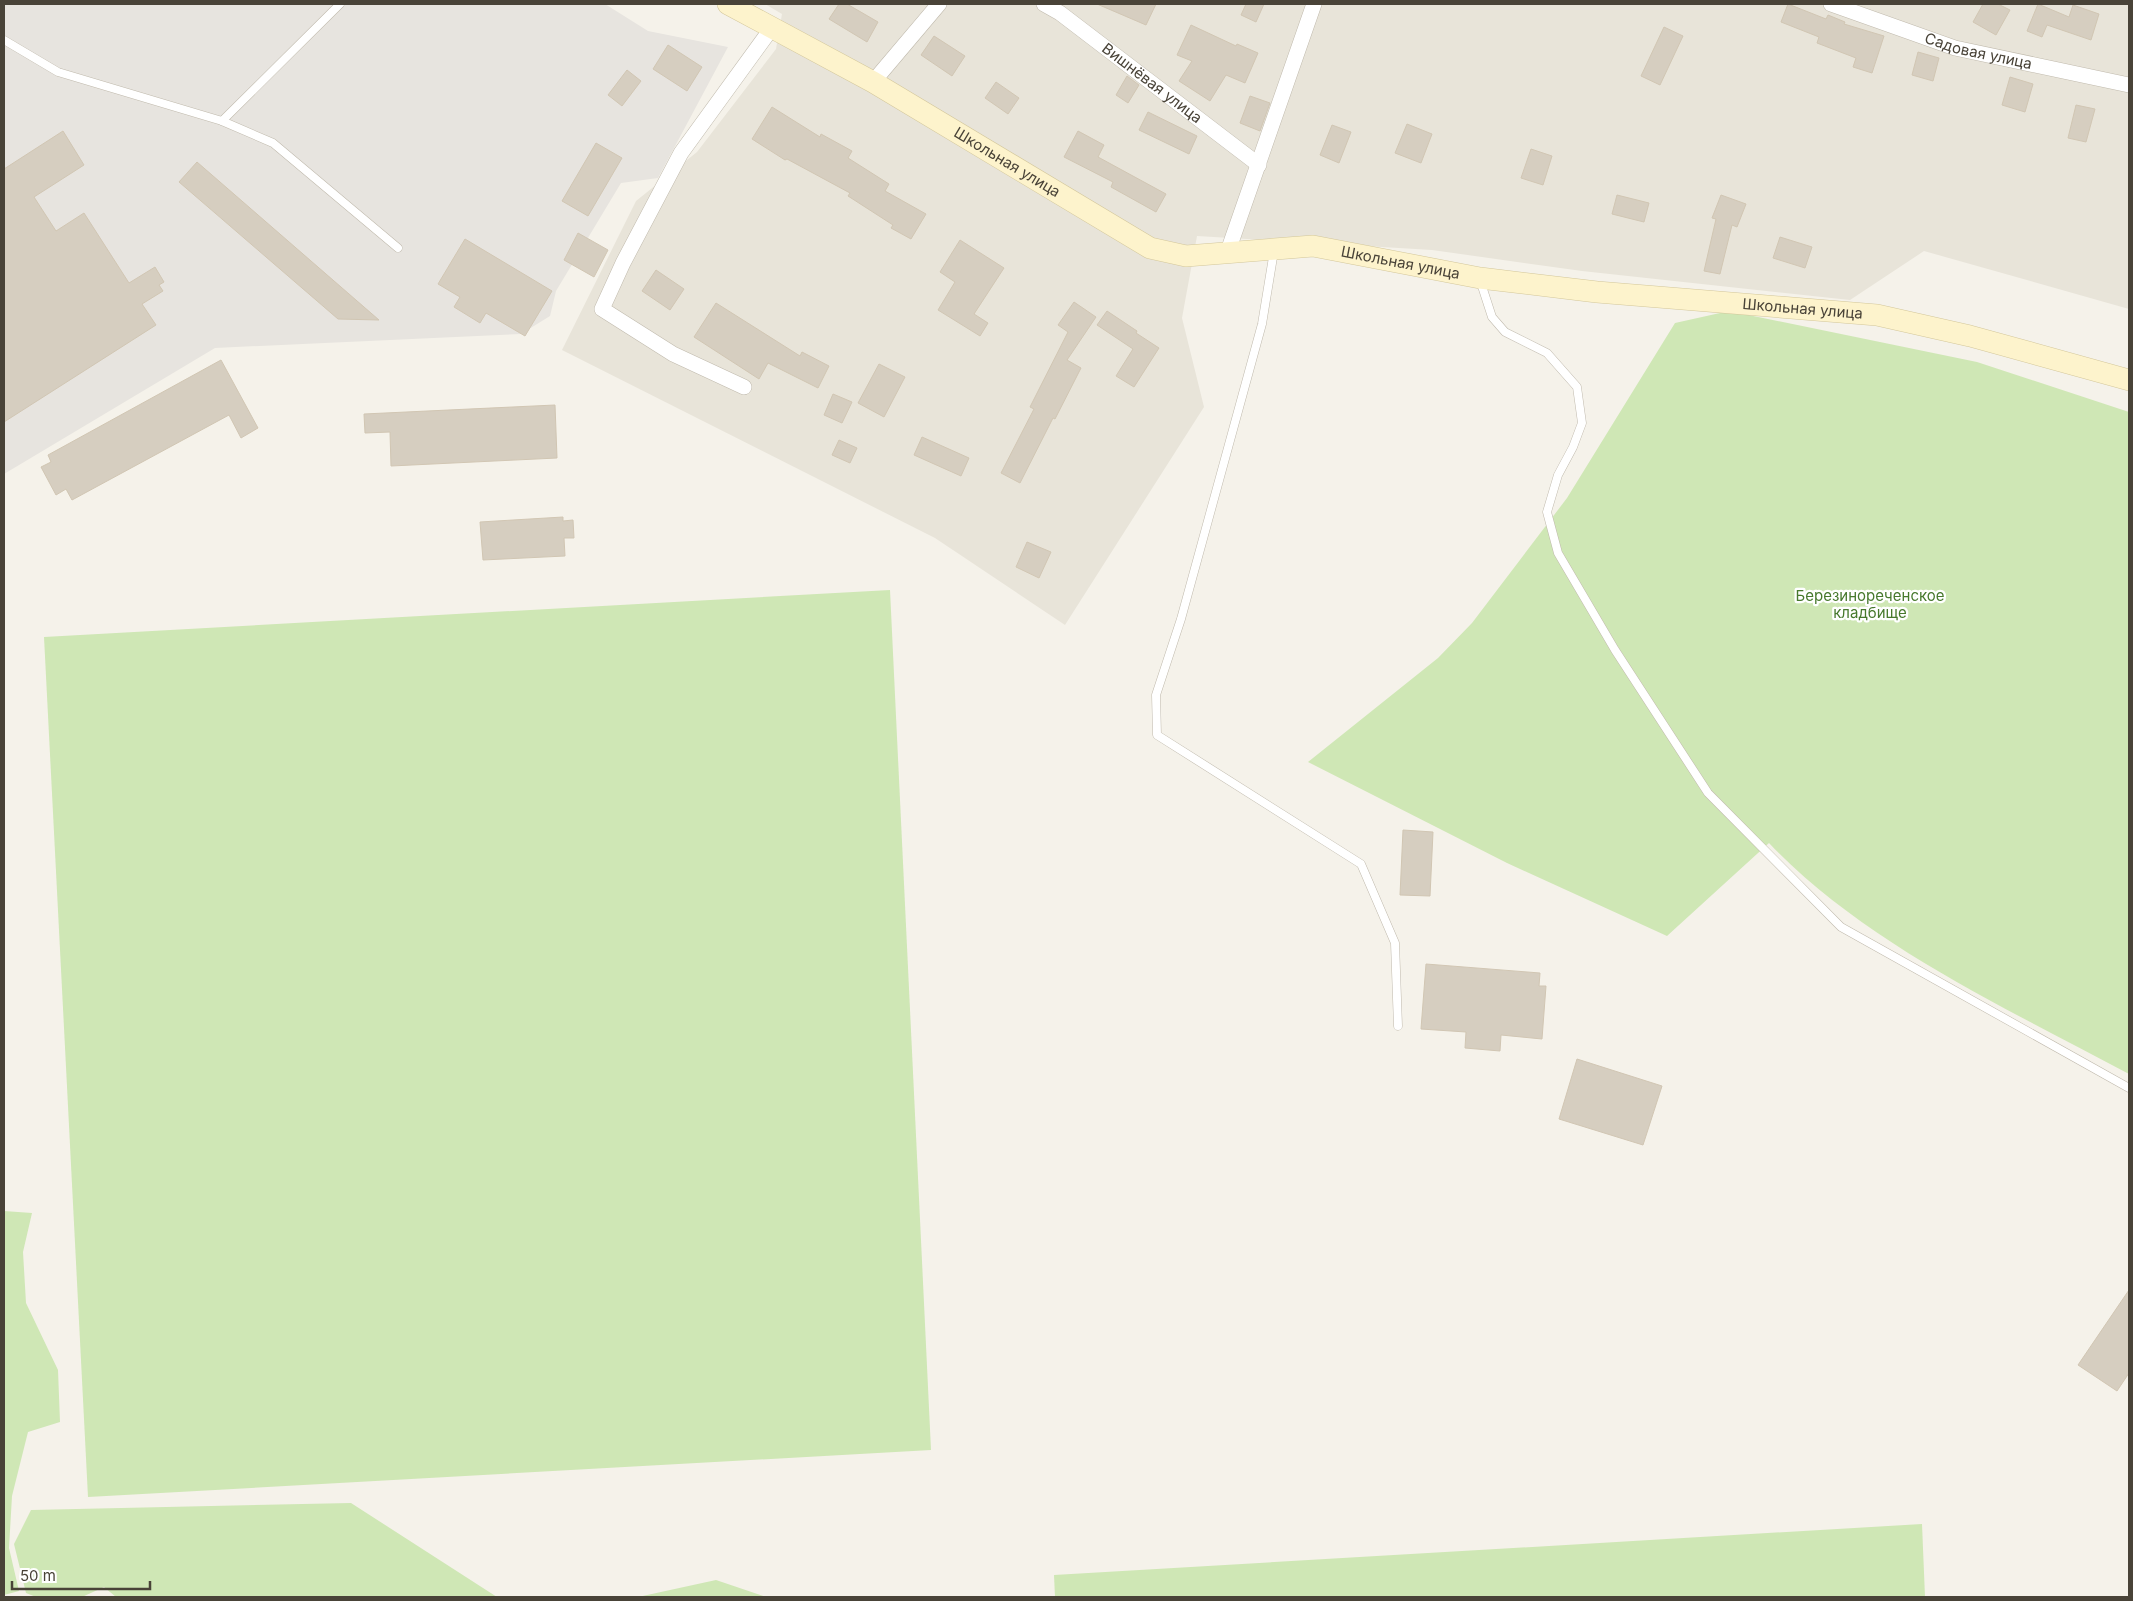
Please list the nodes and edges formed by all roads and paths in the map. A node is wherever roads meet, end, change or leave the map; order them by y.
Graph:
1 (340, 4) edge
2 (728, 4) edge
3 (939, 4) edge
4 (1044, 4) edge
5 (1314, 4) edge
6 (1831, 4) edge
7 (1064, 9) edge
8 (771, 29) junction
9 (4, 40) edge
10 (873, 82) junction
11 (2129, 85) edge
12 (222, 121) junction
13 (1259, 165) junction
14 (398, 248) dead end
15 (1274, 249) junction
16 (1227, 254) junction
17 (1480, 278) junction
18 (2129, 380) edge
19 (744, 387) dead end
20 (1398, 1026) dead end
21 (2129, 1088) edge

1 - 12 lane
2 - 8 street, Школьная улица
3 - 10 street
4 - 7 street, Вишнёвая улица
5 - 13 street
6 - 11 street, Садовая улица
7 - 13 street, Вишнёвая улица
8 - 10 street, Школьная улица
8 - 19 street
9 - 12 lane
10 - 16 street, Школьная улица
12 - 14 lane
13 - 16 street
15 - 16 street, Школьная улица
15 - 17 street, Школьная улица
15 - 20 lane
17 - 18 street, Школьная улица
17 - 21 lane

